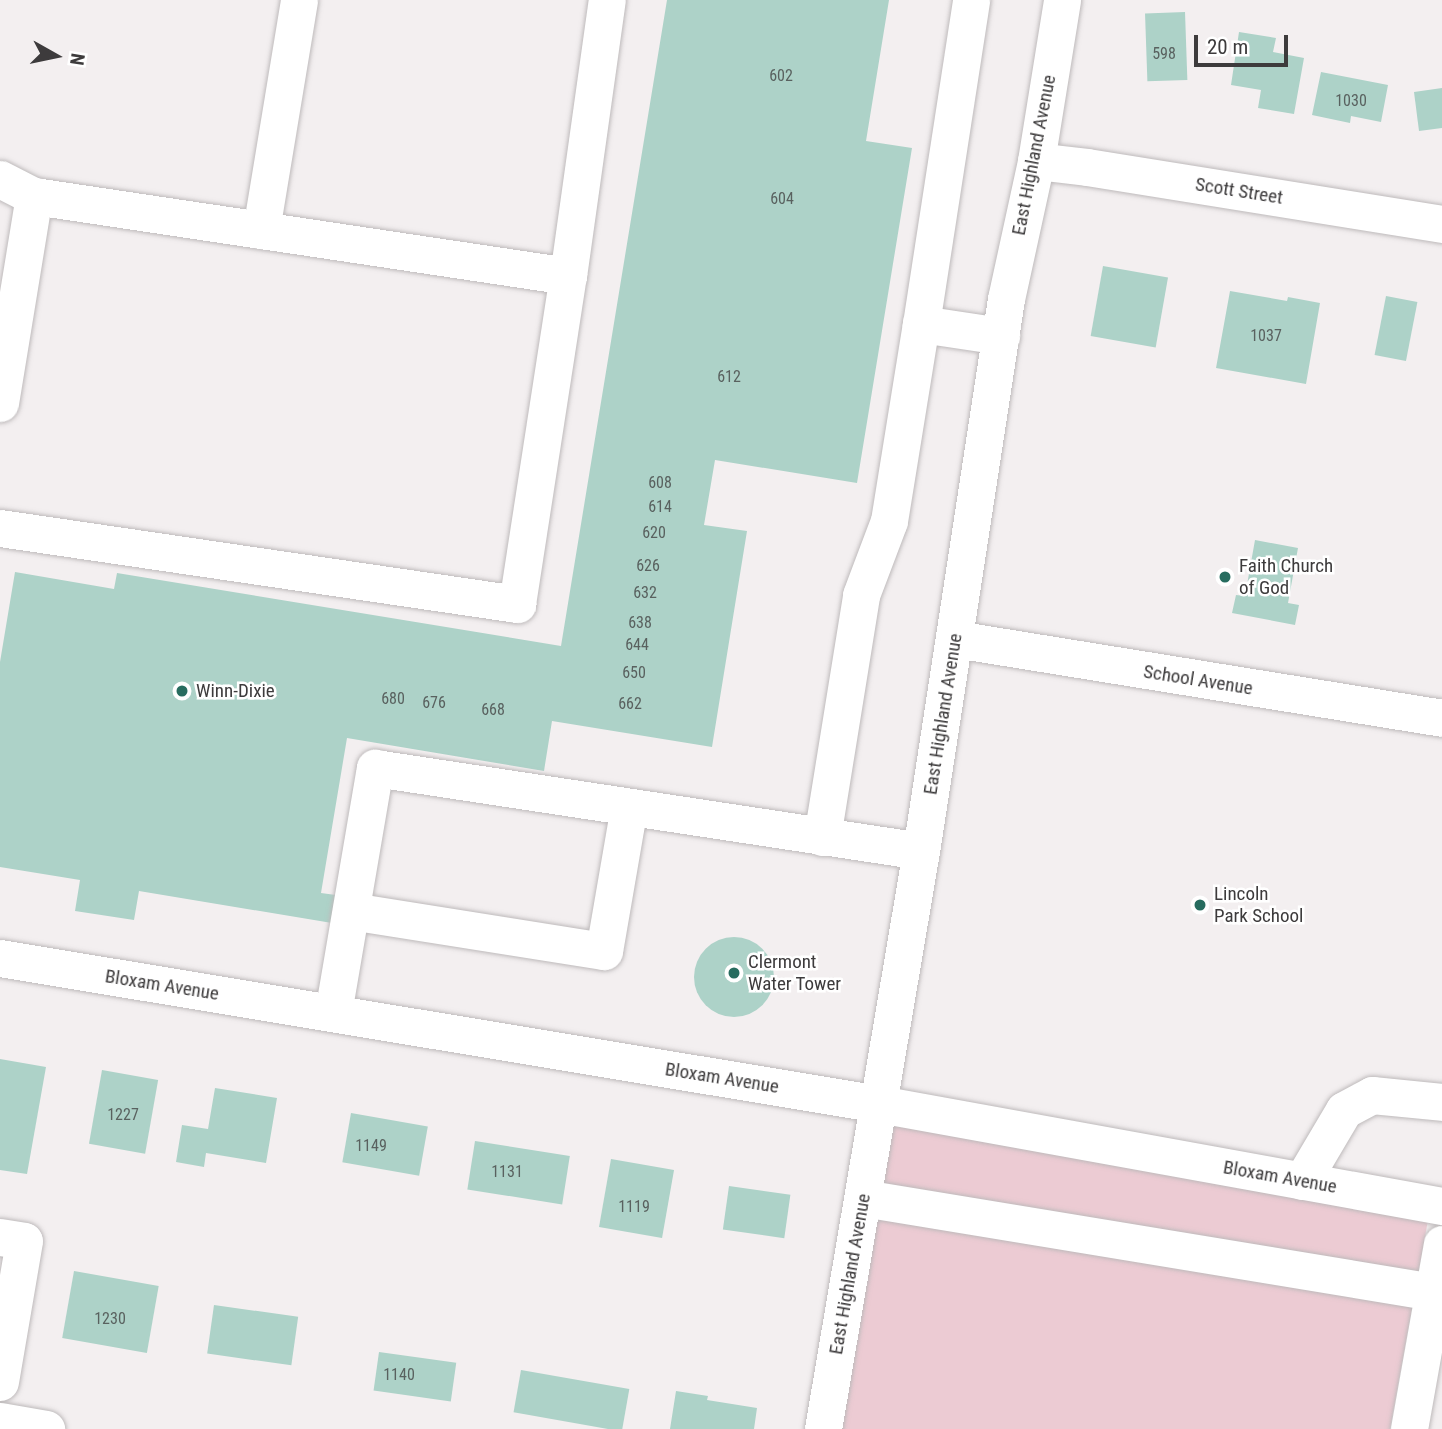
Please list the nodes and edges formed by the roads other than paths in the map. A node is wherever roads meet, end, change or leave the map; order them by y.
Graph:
1 (299, 0) edge
2 (607, 0) edge
3 (971, 0) edge
4 (1062, 0) edge
5 (1036, 161) junction
6 (0, 179) edge
7 (34, 196) junction
8 (1442, 225) edge
9 (261, 230) junction
10 (568, 276) junction
11 (921, 324) junction
12 (1001, 336) junction
13 (0, 403) edge
14 (0, 528) edge
15 (955, 639) junction
16 (1442, 718) edge
17 (629, 807) junction
18 (822, 836) junction
19 (921, 851) junction
20 (351, 911) junction
21 (0, 958) edge
22 (333, 1013) junction
23 (1442, 1102) edge
24 (879, 1104) junction
25 (1302, 1181) junction
26 (863, 1198) junction
27 (1442, 1206) edge
28 (0, 1237) edge
29 (1442, 1244) edge
30 (1433, 1292) junction
31 (0, 1382) edge
32 (0, 1421) edge
33 (47, 1429) edge
34 (823, 1429) edge
35 (1409, 1429) edge

1 - 9 street
2 - 10 street
3 - 11 street
4 - 5 street, East Highland Avenue
5 - 8 street, Scott Street
5 - 12 street, East Highland Avenue
6 - 7 street
7 - 9 street
7 - 13 street
9 - 10 street
10 - 14 street
11 - 12 street
11 - 18 street
12 - 15 street, East Highland Avenue
15 - 16 street, School Avenue
15 - 19 street, East Highland Avenue
17 - 18 street
17 - 20 street
17 - 20 street
18 - 19 street
19 - 24 street, East Highland Avenue
20 - 22 street
21 - 22 street, Bloxam Avenue
22 - 24 street, Bloxam Avenue
23 - 25 street
24 - 25 street, Bloxam Avenue
24 - 26 street, East Highland Avenue
25 - 27 street, Bloxam Avenue
26 - 30 street
26 - 34 street, East Highland Avenue
28 - 31 street
29 - 30 street
30 - 35 street
32 - 33 street

